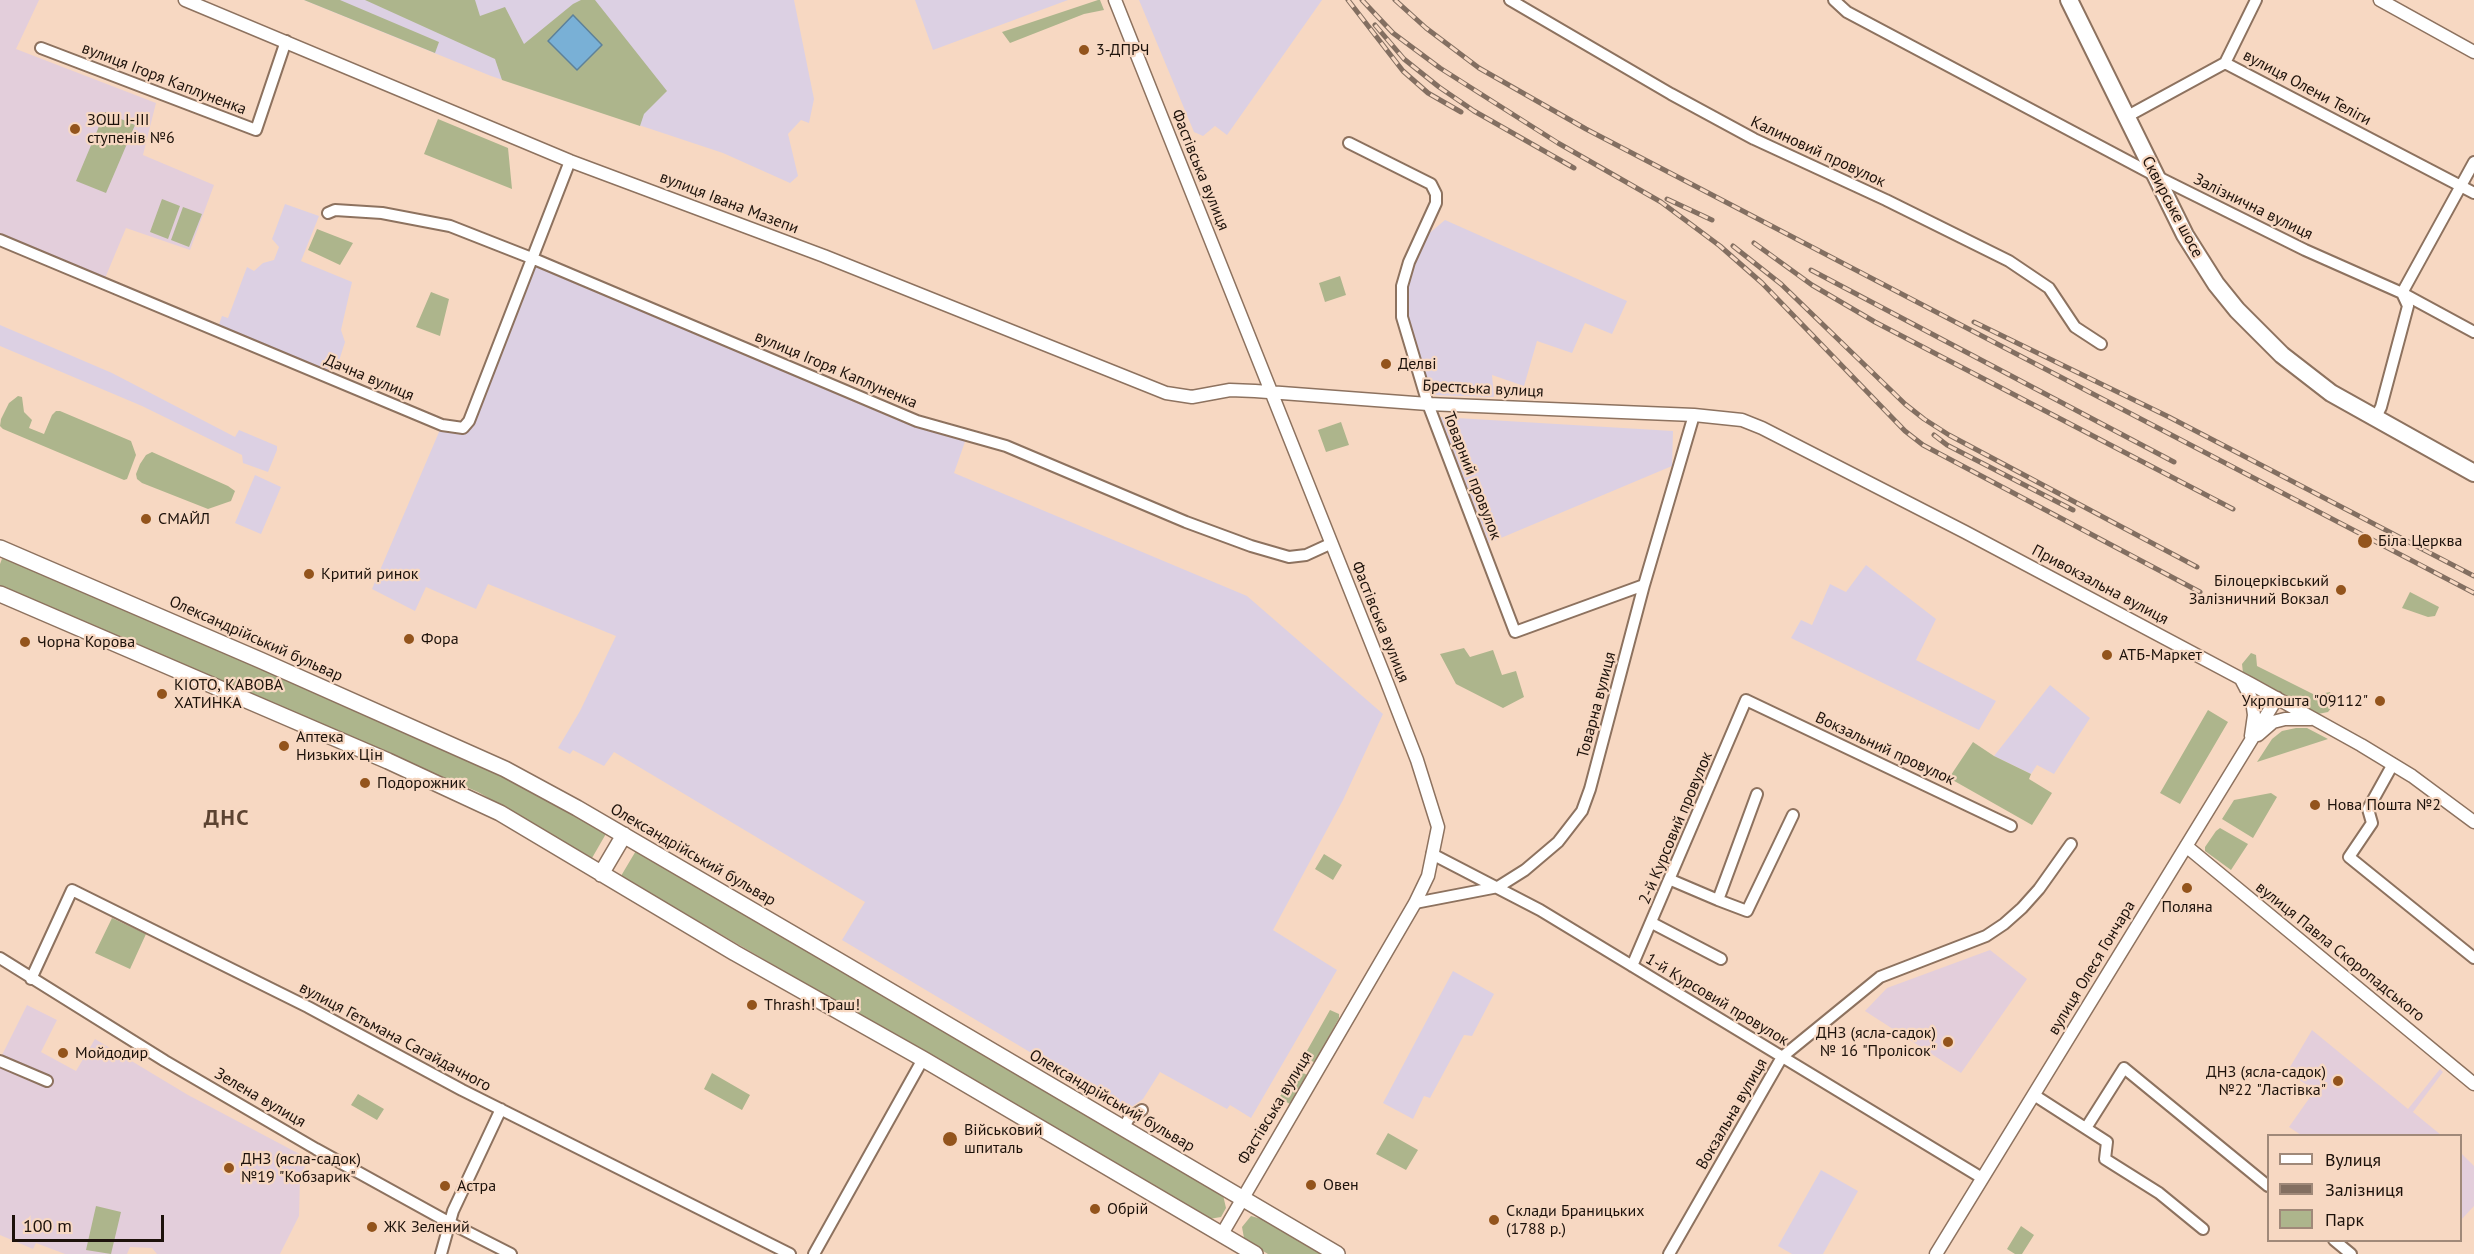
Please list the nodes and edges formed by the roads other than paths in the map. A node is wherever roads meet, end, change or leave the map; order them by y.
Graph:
1 (185, 0) edge
2 (1115, 0) edge
3 (1510, 0) edge
4 (1834, 0) edge
5 (2069, 0) edge
6 (2256, 0) edge
7 (2380, 0) edge
8 (286, 41) junction
9 (41, 48) dead end
10 (2474, 52) edge
11 (2225, 63) junction
12 (2126, 117) junction
13 (1349, 143) dead end
14 (570, 161) junction
15 (2474, 162) edge
16 (2156, 177) junction
17 (2460, 186) junction
18 (2474, 194) edge
19 (328, 213) dead end
20 (0, 240) edge
21 (534, 259) junction
22 (2402, 293) junction
23 (2474, 332) edge
24 (2101, 344) dead end
25 (1271, 392) junction
26 (1428, 404) junction
27 (1694, 415) junction
28 (2375, 418) junction
29 (2474, 473) edge
30 (1330, 544) junction
31 (0, 548) edge
32 (1644, 585) junction
33 (0, 594) edge
34 (2240, 678) junction
35 (2277, 698) junction
36 (1746, 700) joint
37 (2314, 719) junction
38 (2250, 741) junction
39 (2393, 764) junction
40 (1757, 795) dead end
41 (1794, 815) dead end
42 (2474, 822) edge
43 (2011, 826) dead end
44 (624, 835) junction
45 (2071, 844) dead end
46 (2186, 846) junction
47 (1432, 855) junction
48 (602, 874) junction
49 (1671, 880) junction
50 (1498, 887) junction
51 (1718, 900) junction
52 (1415, 903) junction
53 (1652, 923) junction
54 (0, 958) edge
55 (2474, 958) edge
56 (1721, 959) dead end
57 (1632, 966) junction
58 (31, 979) junction
59 (1782, 1057) junction
60 (923, 1059) junction
61 (0, 1061) edge
62 (47, 1081) dead end
63 (2474, 1084) edge
64 (2034, 1095) junction
65 (501, 1109) junction
66 (1142, 1110) dead end
67 (2086, 1128) junction
68 (1123, 1129) junction
69 (1982, 1178) junction
70 (2267, 1185) edge
71 (1242, 1198) junction
72 (450, 1223) junction
73 (2203, 1229) dead end
74 (1222, 1234) junction
75 (2336, 1242) edge
76 (441, 1254) edge
77 (511, 1254) edge
78 (790, 1254) edge
79 (814, 1254) edge
80 (1255, 1254) edge
81 (1337, 1254) edge
82 (1669, 1254) edge
83 (1936, 1254) edge
84 (2351, 1254) edge

1 - 8 street, вулиця Івана Мазепи
2 - 25 street, Фастівська вулиця
3 - 24 street, Калиновий провулок
4 - 16 street, Залізнична вулиця
5 - 12 main road, Сквирське шосе
6 - 11 street
7 - 10 street
8 - 9 street, вулиця Ігоря Каплуненка
8 - 14 street, вулиця Івана Мазепи
11 - 12 street, вулиця Олени Теліги
11 - 17 street, вулиця Олени Теліги
12 - 16 main road, Сквирське шосе
13 - 26 street, Товарний провулок
14 - 21 street, Дачна вулиця
14 - 25 street, вулиця Івана Мазепи
15 - 17 street
16 - 22 street, Залізнична вулиця
16 - 28 main road, Сквирське шосе
17 - 18 street, вулиця Олени Теліги
17 - 22 street
19 - 21 street, вулиця Ігоря Каплуненка
20 - 21 street, Дачна вулиця
21 - 30 street, вулиця Ігоря Каплуненка
22 - 23 street, Залізнична вулиця
22 - 28 street
25 - 26 street, Брестська вулиця
25 - 30 street, Фастівська вулиця
26 - 27 street, Брестська вулиця
26 - 32 street, Товарний провулок
27 - 32 street, Товарна вулиця
27 - 34 street, Привокзальна вулиця
28 - 29 main road, Сквирське шосе
30 - 47 street, Фастівська вулиця
31 - 44 main road, Олександрійський бульвар
32 - 50 street, Товарна вулиця
33 - 48 main road
34 - 35 street, Привокзальна вулиця
34 - 38 street
35 - 37 street, Привокзальна вулиця
35 - 38 street, вулиця Олеся Гончара
36 - 43 street, Вокзальний провулок
36 - 49 street, 2-й Курсовий провулок
37 - 38 street
37 - 39 street, Привокзальна вулиця
38 - 46 street, вулиця Олеся Гончара
39 - 42 street, Привокзальна вулиця
39 - 55 street
40 - 51 street
41 - 51 street
44 - 48 main road
44 - 68 main road, Олександрійський бульвар
45 - 59 street, Вокзальна вулиця
46 - 63 street, вулиця Павла Скоропадського
46 - 64 street, вулиця Олеся Гончара
47 - 50 street, 1-й Курсовий провулок
47 - 52 street, Фастівська вулиця
48 - 60 main road
49 - 51 street
49 - 53 street, 2-й Курсовий провулок
50 - 52 street, Товарна вулиця
50 - 57 street, 1-й Курсовий провулок
52 - 71 street, Фастівська вулиця
53 - 56 street
53 - 57 street, 2-й Курсовий провулок
54 - 58 street, Зелена вулиця
57 - 59 street, 1-й Курсовий провулок
58 - 65 street, вулиця Гетьмана Сагайдачного
58 - 72 street, Зелена вулиця
59 - 69 street, 1-й Курсовий провулок
59 - 82 street, Вокзальна вулиця
60 - 74 main road
60 - 79 street
61 - 62 street
64 - 67 street
64 - 69 street, вулиця Олеся Гончара
65 - 72 street
65 - 78 street, вулиця Гетьмана Сагайдачного
66 - 68 street
67 - 70 street
67 - 73 street
68 - 71 main road, Олександрійський бульвар
69 - 83 street, вулиця Олеся Гончара
71 - 74 street, Фастівська вулиця
71 - 81 main road, Олександрійський бульвар
72 - 76 street
72 - 77 street, Зелена вулиця
74 - 80 main road
75 - 84 street

